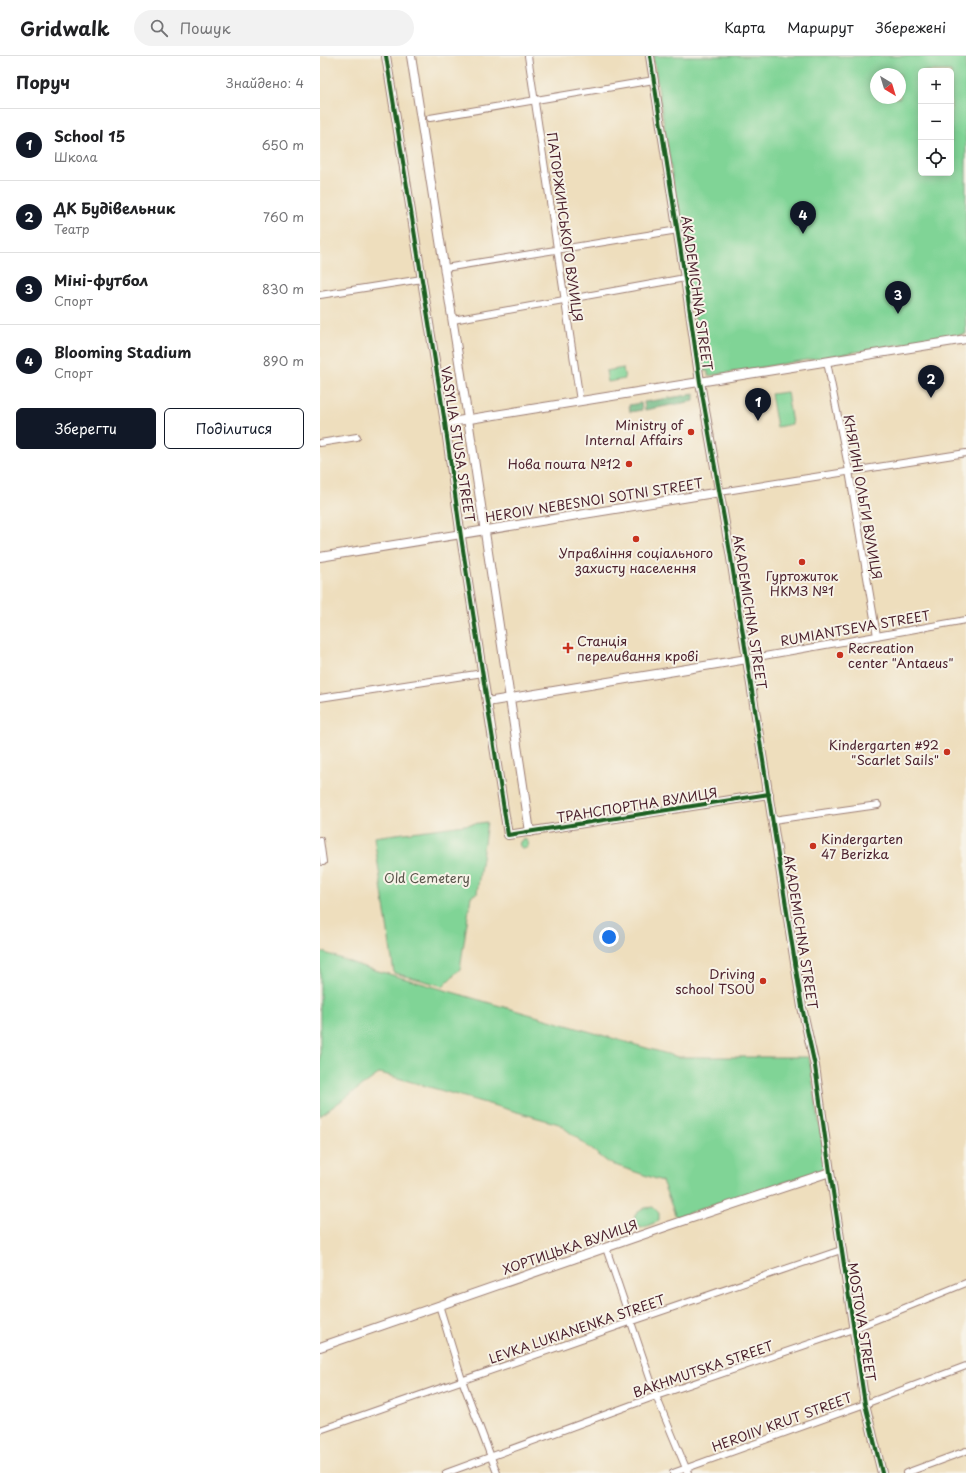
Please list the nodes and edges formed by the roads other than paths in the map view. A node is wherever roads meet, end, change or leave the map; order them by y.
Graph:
1 (386, 56) edge
2 (411, 56) edge
3 (528, 56) edge
4 (650, 56) edge
5 (654, 80) junction
6 (535, 101) junction
7 (430, 118) dead end
8 (678, 230) junction
9 (557, 251) junction
10 (445, 268) junction
11 (685, 278) junction
12 (422, 279) junction
13 (320, 295) edge
14 (564, 300) junction
15 (453, 320) junction
16 (966, 339) edge
17 (827, 362) junction
18 (700, 382) junction
19 (580, 401) junction
20 (468, 419) junction
21 (445, 423) junction
22 (357, 437) dead end
23 (320, 443) edge
24 (966, 453) edge
25 (849, 471) junction
26 (720, 492) junction
27 (485, 530) junction
28 (461, 534) junction
29 (320, 557) edge
30 (966, 620) edge
31 (877, 636) junction
32 (747, 659) junction
33 (483, 673) junction
34 (320, 698) edge
35 (511, 698) junction
36 (487, 702) junction
37 (769, 794) junction
38 (878, 805) dead end
39 (773, 820) junction
40 (530, 832) junction
41 (508, 835) joint
42 (320, 840) edge
43 (324, 862) dead end
44 (830, 1172) junction
45 (606, 1248) junction
46 (842, 1250) junction
47 (966, 1283) edge
48 (440, 1305) junction
49 (630, 1322) junction
50 (853, 1329) junction
51 (320, 1347) edge
52 (966, 1366) edge
53 (462, 1380) junction
54 (656, 1396) junction
55 (865, 1404) junction
56 (320, 1430) edge
57 (966, 1451) edge
58 (490, 1457) junction
59 (687, 1470) edge
60 (446, 1473) edge
61 (497, 1473) edge
62 (673, 1473) edge
63 (882, 1473) edge
64 (906, 1473) edge

1 - 12 street, VASYLIA STUSA STREET
2 - 10 street, VASYLIA STUSA STREET
3 - 6 street, ПАТОРЖИНСЬКОГО ВУЛИЦЯ
4 - 5 street, AKADEMICHNA STREET
5 - 6 street
5 - 8 street, AKADEMICHNA STREET
6 - 7 street
6 - 9 street, ПАТОРЖИНСЬКОГО ВУЛИЦЯ
8 - 9 street
8 - 11 street, AKADEMICHNA STREET
9 - 10 street
9 - 14 street, ПАТОРЖИНСЬКОГО ВУЛИЦЯ
10 - 15 street, VASYLIA STUSA STREET
11 - 14 street
11 - 18 street, AKADEMICHNA STREET
12 - 13 street
12 - 21 street, VASYLIA STUSA STREET
14 - 15 street
14 - 19 street, ПАТОРЖИНСЬКОГО ВУЛИЦЯ
15 - 20 street, VASYLIA STUSA STREET
16 - 17 street
17 - 18 street
17 - 25 street, КНЯГИНІ ОЛЬГИ ВУЛИЦЯ
18 - 19 street
18 - 26 street, AKADEMICHNA STREET
19 - 20 street
20 - 21 street
20 - 27 street, VASYLIA STUSA STREET
21 - 28 street, VASYLIA STUSA STREET
22 - 23 street
24 - 25 street, HEROIV NEBESNOI SOTNI STREET
25 - 26 street, HEROIV NEBESNOI SOTNI STREET
25 - 31 street, КНЯГИНІ ОЛЬГИ ВУЛИЦЯ
26 - 27 street, HEROIV NEBESNOI SOTNI STREET
26 - 32 street, AKADEMICHNA STREET
27 - 28 street, HEROIV NEBESNOI SOTNI STREET
27 - 35 street, VASYLIA STUSA STREET
28 - 29 street, HEROIV NEBESNOI SOTNI STREET
28 - 33 street, VASYLIA STUSA STREET
30 - 31 street, RUMIANTSEVA STREET
31 - 32 street, RUMIANTSEVA STREET
32 - 35 street, RUMIANTSEVA STREET
32 - 37 street, AKADEMICHNA STREET
33 - 34 street
33 - 36 street, VASYLIA STUSA STREET
35 - 36 street, RUMIANTSEVA STREET
35 - 40 street, VASYLIA STUSA STREET
36 - 41 street, VASYLIA STUSA STREET
37 - 39 street, AKADEMICHNA STREET
37 - 40 street, ТРАНСПОРТНА ВУЛИЦЯ
38 - 39 street
39 - 44 street, AKADEMICHNA STREET
40 - 41 street, ТРАНСПОРТНА ВУЛИЦЯ
42 - 43 street
44 - 45 street, ХОРТИЦЬКА ВУЛИЦЯ
44 - 46 street, MOSTOVA STREET
45 - 48 street, ХОРТИЦЬКА ВУЛИЦЯ
45 - 49 street
46 - 49 street, LEVKA LUKIANENKA STREET
46 - 50 street, MOSTOVA STREET
47 - 50 street, BAKHMUTSKA STREET
48 - 51 street, ХОРТИЦЬКА ВУЛИЦЯ
48 - 53 street
49 - 53 street, LEVKA LUKIANENKA STREET
49 - 54 street
50 - 54 street, BAKHMUTSKA STREET
50 - 55 street, MOSTOVA STREET
52 - 55 street, HEROIIV KRUT STREET
53 - 56 street, LEVKA LUKIANENKA STREET
53 - 58 street
54 - 58 street, BAKHMUTSKA STREET
54 - 59 street
55 - 59 street, HEROIIV KRUT STREET
55 - 63 street, MOSTOVA STREET
57 - 64 street
58 - 60 street, BAKHMUTSKA STREET
58 - 61 street
59 - 62 street, HEROIIV KRUT STREET

